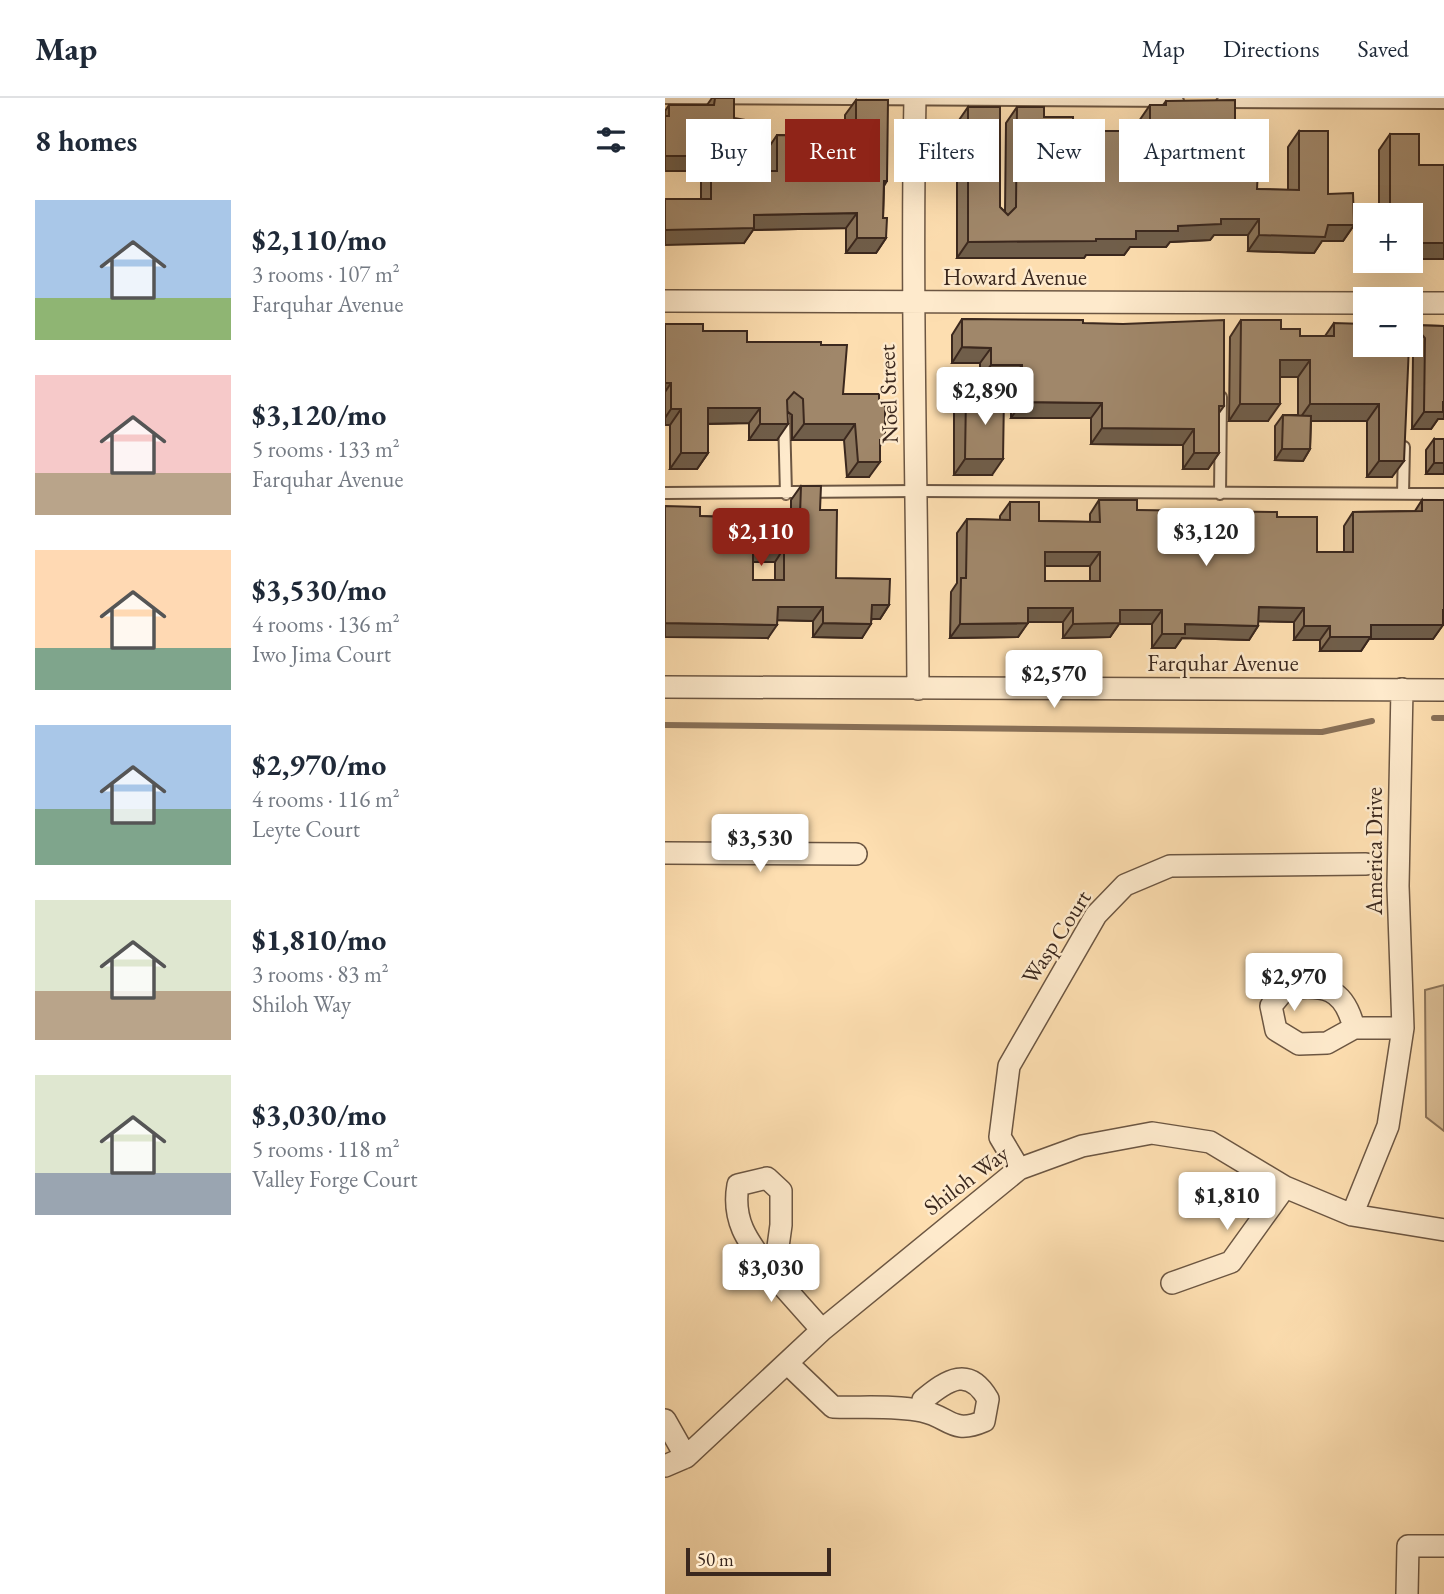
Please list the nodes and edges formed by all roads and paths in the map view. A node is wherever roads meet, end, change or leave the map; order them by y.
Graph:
1 (666, 98) edge
2 (844, 99) edge
3 (915, 99) edge
4 (997, 100) junction
5 (1193, 102) edge
6 (1207, 102) edge
7 (1444, 103) edge
8 (997, 114) edge
9 (665, 301) edge
10 (911, 303) junction
11 (1423, 303) edge
12 (1444, 303) edge
13 (1353, 304) edge
14 (1221, 387) edge
15 (784, 416) edge
16 (1404, 438) edge
17 (917, 491) junction
18 (665, 493) edge
19 (786, 494) junction
20 (1220, 494) junction
21 (1403, 494) junction
22 (1444, 494) edge
23 (665, 687) edge
24 (918, 689) junction
25 (1402, 690) junction
26 (1444, 690) edge
27 (665, 853) edge
28 (856, 854) dead end
29 (1366, 864) dead end
30 (1354, 1028) dead end
31 (1403, 1028) junction
32 (1019, 1169) junction
33 (1285, 1187) junction
34 (1352, 1215) junction
35 (1444, 1230) edge
36 (775, 1276) dead end
37 (1172, 1283) dead end
38 (822, 1330) junction
39 (787, 1363) junction
40 (923, 1411) dead end
41 (665, 1420) edge
42 (686, 1457) junction
43 (665, 1466) edge
44 (1444, 1546) edge
45 (1407, 1594) edge

1 - 2 lane
2 - 3 lane
3 - 4 lane
3 - 10 street, Noel Street
4 - 5 lane
4 - 8 lane
6 - 7 lane
9 - 10 street, Howard Avenue
10 - 13 street, Howard Avenue
10 - 17 street, Noel Street
11 - 12 street
14 - 20 lane
15 - 19 lane
16 - 21 lane
17 - 19 lane
17 - 20 lane
17 - 24 street, Noel Street
18 - 19 lane
20 - 21 lane
21 - 22 lane
23 - 24 street, Farquhar Avenue
24 - 25 street, Farquhar Avenue
25 - 26 street, Farquhar Avenue
25 - 31 street, America Drive
27 - 28 street
29 - 32 street, Wasp Court
30 - 31 street
31 - 34 street, America Drive
32 - 33 street, Shiloh Way
32 - 38 street, Shiloh Way
33 - 34 street, Shiloh Way
33 - 37 street
34 - 35 street, Shiloh Way
36 - 38 street
38 - 39 street, Shiloh Way
39 - 40 street
39 - 42 street, Shiloh Way
41 - 42 street
42 - 43 street, Shiloh Way
44 - 45 street

